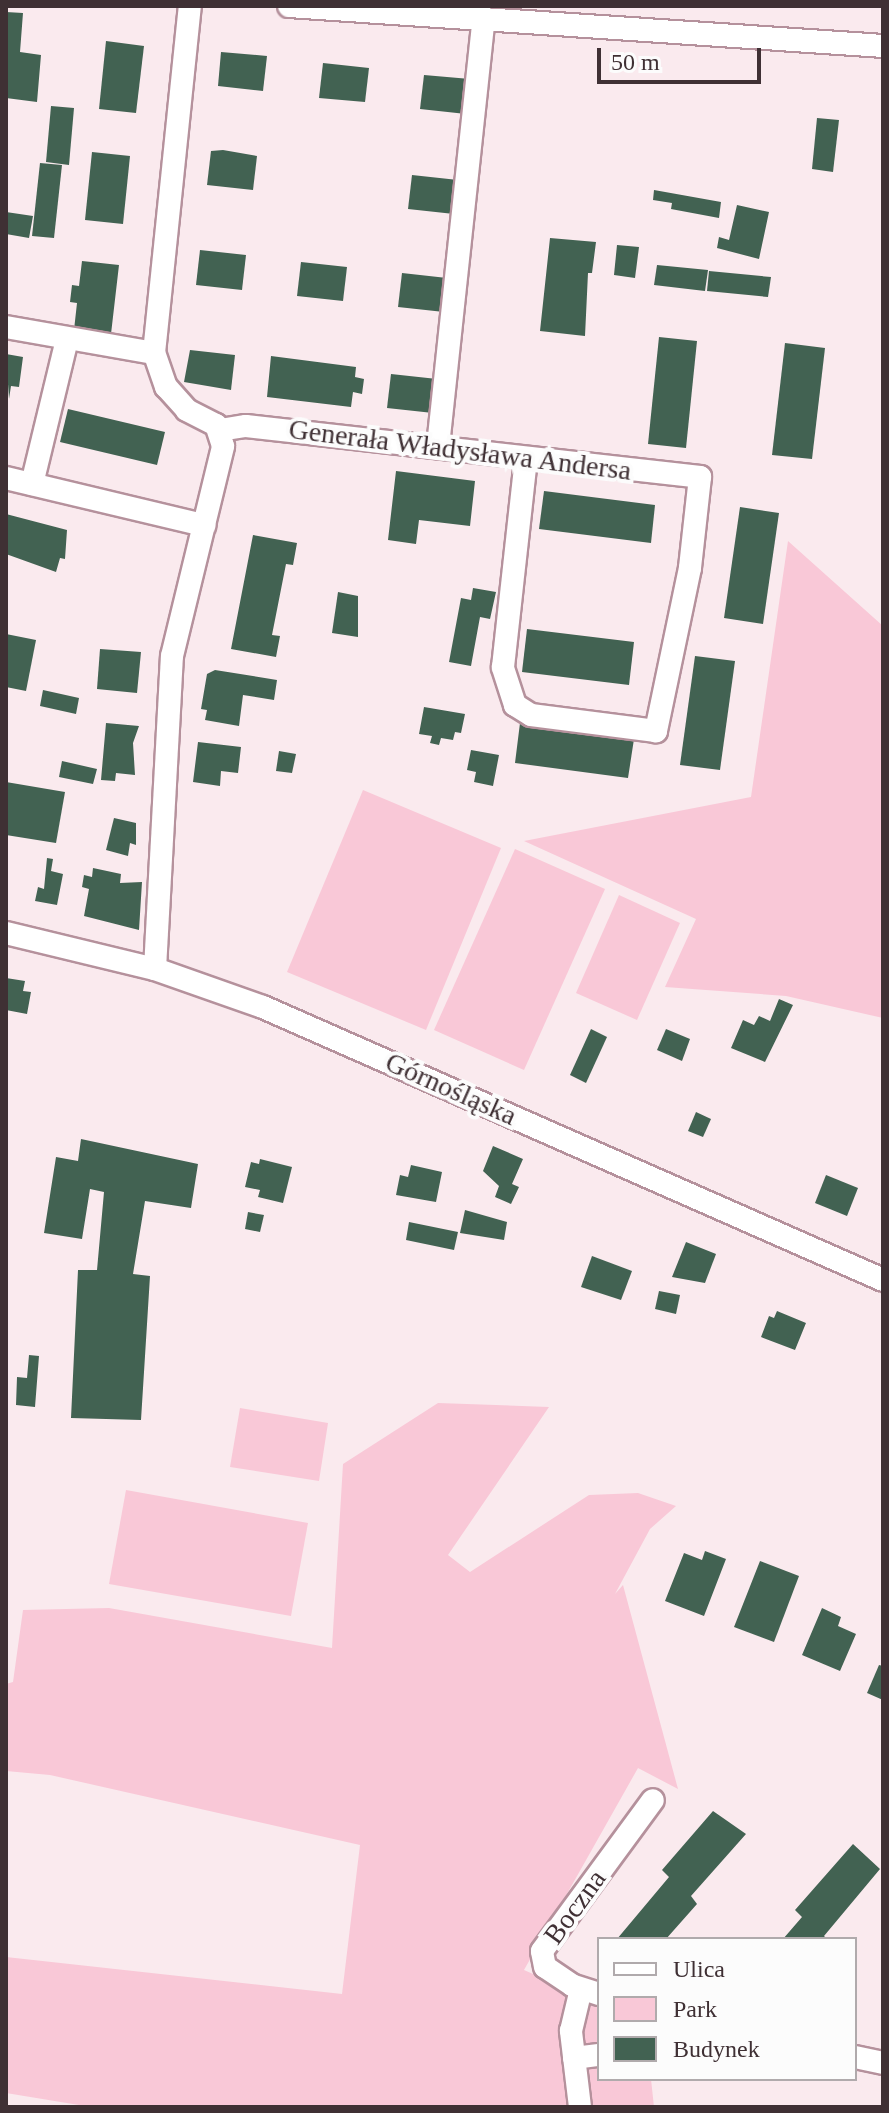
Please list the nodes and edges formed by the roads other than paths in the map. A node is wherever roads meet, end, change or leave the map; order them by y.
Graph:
1 (190, 6) edge
2 (289, 6) edge
3 (484, 17) junction
4 (883, 46) edge
5 (6, 327) edge
6 (67, 339) junction
7 (154, 353) junction
8 (220, 430) junction
9 (438, 446) junction
10 (526, 458) junction
11 (6, 478) edge
12 (32, 484) junction
13 (204, 525) junction
14 (6, 933) edge
15 (155, 969) junction
16 (883, 1280) edge
17 (653, 1800) dead end
18 (590, 1992) edge
19 (597, 2055) edge
20 (857, 2057) edge
21 (574, 2058) junction
22 (883, 2063) edge
23 (580, 2107) edge

1 - 7 street
2 - 3 street
3 - 4 street
3 - 9 street
5 - 6 street
6 - 7 street
6 - 12 street
7 - 8 street
8 - 9 street, Generała Władysława Andersa
8 - 13 street
9 - 10 street, Generała Władysława Andersa
10 - 10 street, Generała Władysława Andersa
11 - 12 street
12 - 13 street
13 - 15 street
14 - 15 street, Górnośląska
15 - 16 street, Górnośląska
17 - 18 street, Boczna
18 - 21 street
19 - 21 street
20 - 22 street
21 - 23 street

